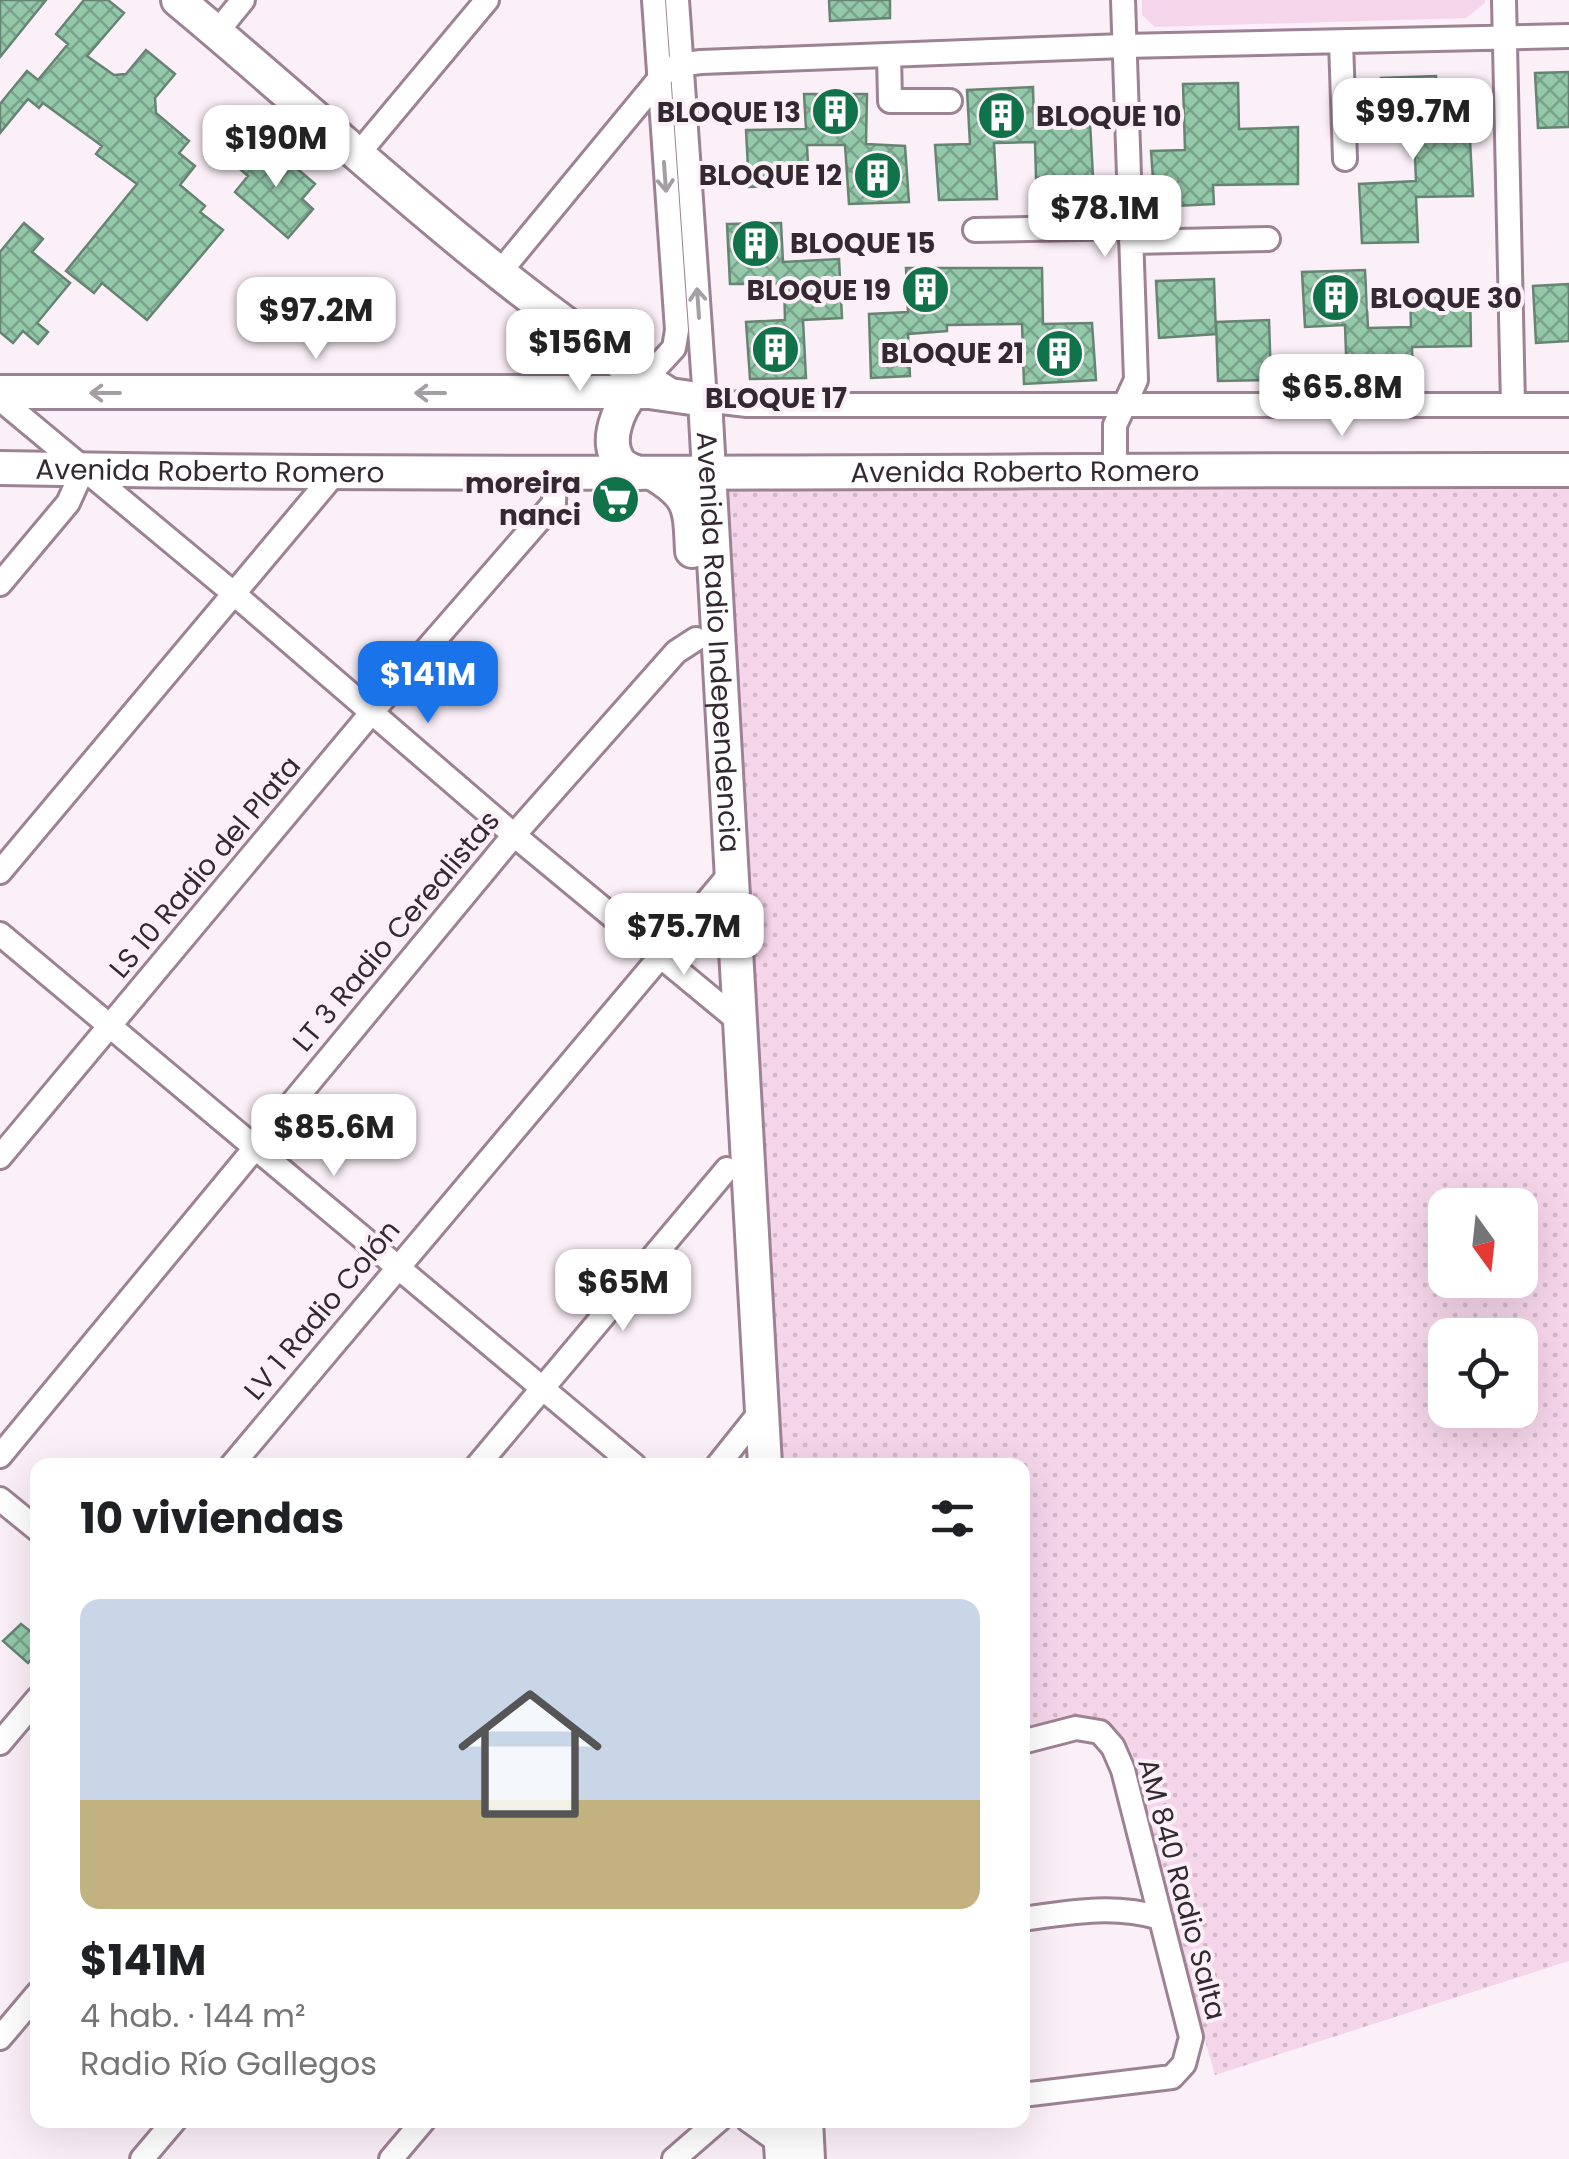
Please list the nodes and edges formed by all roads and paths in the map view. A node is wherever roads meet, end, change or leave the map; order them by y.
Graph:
1 (178, 0) edge
2 (243, 0) edge
3 (488, 0) edge
4 (654, 0) edge
5 (677, 0) edge
6 (1122, 0) edge
7 (1504, 0) edge
8 (217, 32) junction
9 (1569, 36) edge
10 (1506, 38) junction
11 (1342, 42) junction
12 (1124, 46) junction
13 (889, 54) junction
14 (681, 64) junction
15 (658, 80) junction
16 (950, 101) dead end
17 (359, 153) junction
18 (1345, 159) dead end
19 (975, 230) dead end
20 (1131, 234) junction
21 (1268, 238) dead end
22 (500, 272) junction
23 (634, 395) junction
24 (0, 396) edge
25 (704, 400) junction
26 (1124, 405) junction
27 (1514, 405) junction
28 (1569, 406) edge
29 (706, 436) junction
30 (0, 468) edge
31 (1115, 469) junction
32 (83, 470) junction
33 (1569, 470) edge
34 (555, 471) junction
35 (336, 472) junction
36 (645, 473) junction
37 (782, 473) junction
38 (708, 474) junction
39 (0, 584) edge
40 (232, 592) junction
41 (696, 638) junction
42 (372, 712) junction
43 (514, 835) junction
44 (0, 872) edge
45 (721, 884) junction
46 (0, 934) edge
47 (659, 955) junction
48 (728, 1012) junction
49 (112, 1027) junction
50 (255, 1147) junction
51 (0, 1157) edge
52 (728, 1170) junction
53 (397, 1266) junction
54 (543, 1388) junction
55 (750, 1436) edge
56 (0, 1456) edge
57 (238, 1458) edge
58 (484, 1458) edge
59 (626, 1458) edge
60 (726, 1458) edge
61 (0, 1499) edge
62 (30, 1523) edge
63 (30, 1707) edge
64 (1030, 1740) edge
65 (0, 1743) edge
66 (1161, 1918) junction
67 (1030, 1919) edge
68 (30, 2002) edge
69 (0, 2038) edge
70 (1030, 2094) edge
71 (168, 2128) edge
72 (417, 2128) edge
73 (710, 2128) edge
74 (142, 2159) edge
75 (391, 2159) edge
76 (674, 2159) edge

1 - 8 main road
2 - 8 street
3 - 17 street
4 - 15 street
5 - 14 street, Avenida Radio Independencia
6 - 12 street
7 - 10 street
8 - 17 main road
9 - 10 street
10 - 11 street
10 - 27 street
11 - 12 street
11 - 18 street
12 - 13 street
12 - 20 street
13 - 14 street
13 - 16 street
14 - 15 street
25 -> 14 street, Avenida Radio Independencia
15 - 22 street
15 -> 23 street
17 - 22 main road
19 - 20 street
20 - 21 street
20 - 26 street
22 - 23 main road
23 -> 24 main road
23 - 25 main road
23 - 36 main road, Avenida Radio Independencia
24 - 32 street
25 - 26 street
25 - 29 main road, Avenida Radio Independencia
26 - 27 street
26 - 31 street
27 - 28 street
29 - 37 main road, Avenida Roberto Romero
29 - 38 main road, Avenida Radio Independencia
30 - 32 main road, Avenida Roberto Romero
31 - 33 main road, Avenida Roberto Romero
31 - 37 main road, Avenida Roberto Romero
32 - 35 main road, Avenida Roberto Romero
32 - 39 street
32 - 40 street
34 - 35 main road, Avenida Roberto Romero
34 - 36 main road, Avenida Roberto Romero
34 - 42 street, LS 10 Radio del Plata
35 - 40 street
36 - 38 main road, Avenida Roberto Romero
36 - 41 main road, Avenida Radio Independencia
37 - 38 main road, Avenida Roberto Romero
38 - 45 main road, Avenida Radio Independencia
40 - 42 street
40 - 44 street
41 - 43 street, LT 3 Radio Cerealistas
41 - 45 main road, Avenida Radio Independencia
42 - 43 street
42 - 49 street, LS 10 Radio del Plata
43 - 47 street
43 - 50 street, LT 3 Radio Cerealistas
45 - 47 street, LV 1 Radio Colón
45 - 48 main road, Avenida Radio Independencia
46 - 49 street
47 - 48 street
47 - 53 street, LV 1 Radio Colón
48 - 52 main road, Avenida Radio Independencia
48 - 55 main road, Avenida Radio Independencia
49 - 50 street
49 - 51 street, LS 10 Radio del Plata
50 - 53 street
50 - 56 street, LT 3 Radio Cerealistas
52 - 54 street
52 - 55 main road, Avenida Radio Independencia
53 - 54 street
53 - 57 street, LV 1 Radio Colón
54 - 58 street
54 - 59 street
55 - 60 street
61 - 62 street
63 - 65 street
64 - 66 street, AM 840 Radio Salta
66 - 67 street
66 - 70 street, AM 840 Radio Salta
68 - 69 street
71 - 74 street
72 - 75 street
73 - 76 street

